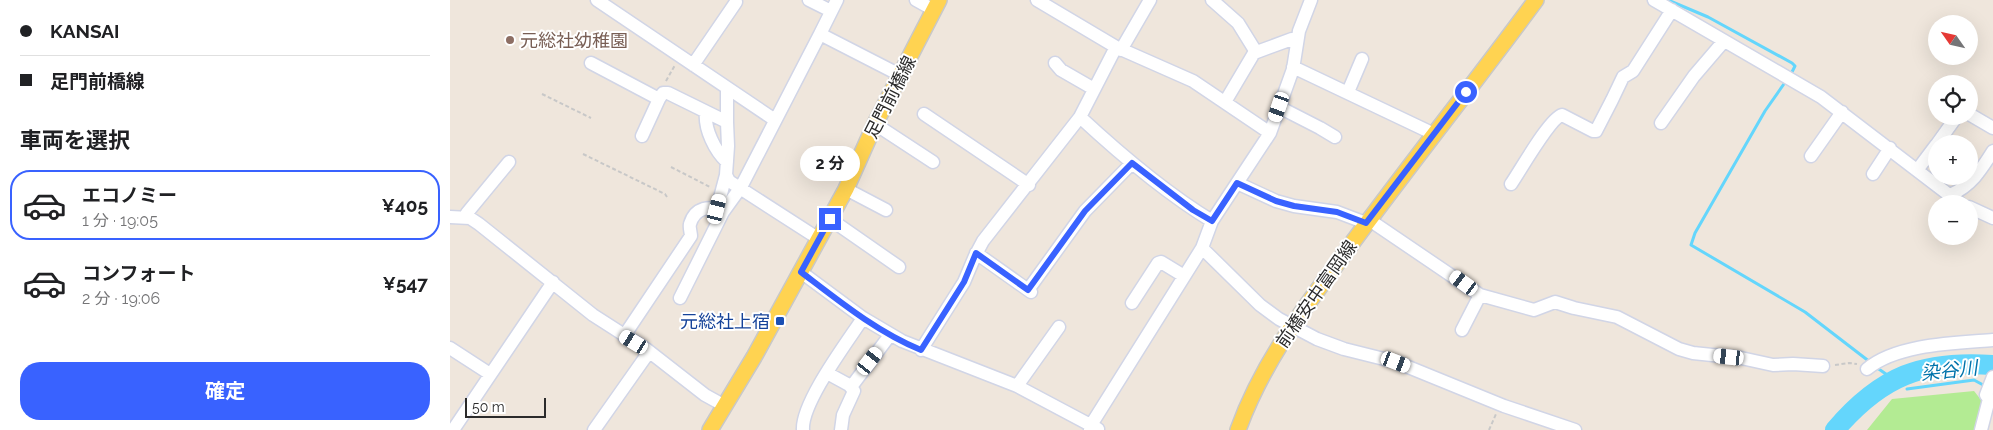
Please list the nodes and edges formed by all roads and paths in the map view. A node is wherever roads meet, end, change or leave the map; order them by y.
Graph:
1 (597, 0) edge
2 (809, 0) edge
3 (916, 0) edge
4 (1037, 0) edge
5 (1150, 0) edge
6 (1212, 0) edge
7 (1311, 0) edge
8 (1536, 0) edge
9 (1654, 0) edge
10 (736, 2) dead end
11 (936, 5) edge
12 (834, 6) edge
13 (1672, 10) junction
14 (820, 34) junction
15 (1297, 39) junction
16 (1724, 41) junction
17 (1119, 48) junction
18 (1256, 52) junction
19 (679, 56) junction
20 (1362, 60) dead end
21 (591, 63) dead end
22 (1055, 63) dead end
23 (693, 65) junction
24 (1294, 67) junction
25 (900, 75) junction
26 (727, 88) junction
27 (1094, 89) junction
28 (1348, 92) junction
29 (542, 94) dead end
30 (661, 96) junction
31 (1225, 102) junction
32 (1279, 107) junction
33 (706, 112) junction
34 (1842, 112) junction
35 (924, 114) dead end
36 (1080, 117) junction
37 (591, 118) dead end
38 (1978, 119) edge
39 (775, 120) junction
40 (726, 122) junction
41 (1662, 123) dead end
42 (875, 124) junction
43 (1993, 128) edge
44 (1270, 133) junction
45 (1434, 134) junction
46 (642, 136) dead end
47 (1335, 137) dead end
48 (1890, 148) junction
49 (1993, 151) edge
50 (583, 154) dead end
51 (1812, 156) dead end
52 (1928, 156) edge
53 (509, 162) dead end
54 (933, 162) dead end
55 (1132, 163) junction
56 (671, 167) dead end
57 (726, 169) junction
58 (1918, 169) junction
59 (1873, 174) dead end
60 (1237, 183) junction
61 (1029, 184) junction
62 (1511, 184) dead end
63 (741, 187) junction
64 (846, 189) junction
65 (722, 192) junction
66 (1949, 195) edge
67 (1952, 195) edge
68 (668, 197) dead end
69 (720, 210) junction
70 (886, 210) dead end
71 (1978, 211) edge
72 (450, 217) edge
73 (466, 217) junction
74 (1993, 218) edge
75 (830, 219) junction
76 (1212, 221) junction
77 (1367, 221) junction
78 (819, 239) junction
79 (1202, 248) junction
80 (976, 253) junction
81 (899, 266) dead end
82 (801, 272) junction
83 (1184, 276) junction
84 (553, 282) junction
85 (1480, 295) junction
86 (680, 298) dead end
87 (1132, 303) dead end
88 (863, 318) junction
89 (1292, 325) junction
90 (1059, 327) dead end
91 (1462, 330) dead end
92 (890, 335) junction
93 (624, 336) junction
94 (1993, 340) edge
95 (450, 348) edge
96 (921, 350) junction
97 (650, 352) junction
98 (1822, 366) joint
99 (1867, 369) joint
100 (827, 373) junction
101 (490, 374) junction
102 (1993, 377) edge
103 (1017, 386) junction
104 (851, 387) junction
105 (1991, 400) edge
106 (1499, 404) junction
107 (725, 406) junction
108 (1093, 428) edge
109 (453, 430) edge
110 (594, 430) edge
111 (710, 430) edge
112 (803, 430) edge
113 (841, 430) edge
114 (1238, 430) edge
115 (1489, 430) edge
116 (1576, 430) edge
117 (1981, 430) edge

1 - 19 street
2 - 12 street
3 - 11 street
4 - 17 street
5 - 17 street
6 - 18 street
7 - 15 street
8 - 45 main road, 前橋安中富岡線
9 - 13 street
10 - 23 street
11 - 25 main road, 足門前橋線
12 - 14 street
13 - 16 street
13 - 62 street
14 - 25 street
14 - 39 street
15 - 18 street
15 - 24 street
16 - 34 street
16 - 41 street
17 - 27 street
17 - 31 street
18 - 31 street
19 - 23 street
19 - 30 path
20 - 28 street
21 - 30 street
22 - 27 street
23 - 26 street
24 - 28 street
24 - 32 street
25 - 42 main road, 足門前橋線
26 - 39 street
26 - 40 street
27 - 36 street
28 - 45 street
29 - 37 path
30 - 33 street
30 - 46 street
31 - 44 street
32 - 44 street
32 - 47 street
33 - 40 street
33 - 57 street
34 - 48 street
34 - 51 street
35 - 61 street
36 - 55 street
36 - 61 street
38 - 43 street
39 - 63 street
40 - 57 street
42 - 54 street
42 - 64 main road, 足門前橋線
44 - 60 street
45 - 77 main road, 前橋安中富岡線
48 - 58 street
48 - 59 street
49 - 67 street
50 - 68 path
52 - 58 street
53 - 73 street
55 - 76 street
55 - 80 street
56 - 65 path
57 - 63 street
57 - 65 street
58 - 66 street
60 - 76 street
60 - 77 street
61 - 80 street
63 - 69 street
63 - 78 street
64 - 70 street
64 - 75 main road, 足門前橋線
65 - 69 street
69 - 86 street
69 - 93 street
71 - 74 street
72 - 73 street
73 - 84 street
75 - 78 main road, 足門前橋線
75 - 81 street
76 - 79 street
77 - 85 street
77 - 89 main road, 前橋安中富岡線
78 - 82 main road, 足門前橋線
79 - 83 street
79 - 89 street
80 - 96 street
82 - 88 street
82 - 107 main road, 足門前橋線
83 - 87 street
83 - 108 street
84 - 93 street
84 - 101 street
85 - 91 street
85 - 98 street
88 - 92 street
88 - 100 street
89 - 106 street
89 - 114 main road, 前橋安中富岡線
90 - 103 street
92 - 96 street
92 - 104 street
93 - 97 street
94 - 99 street
95 - 101 street
96 - 103 street
97 - 107 street
97 - 110 street
98 - 99 path
100 - 104 street
100 - 112 street
101 - 109 street
102 - 105 street
103 - 108 street
104 - 113 street
105 - 117 street
106 - 115 path
106 - 116 street
107 - 111 main road, 足門前橋線

